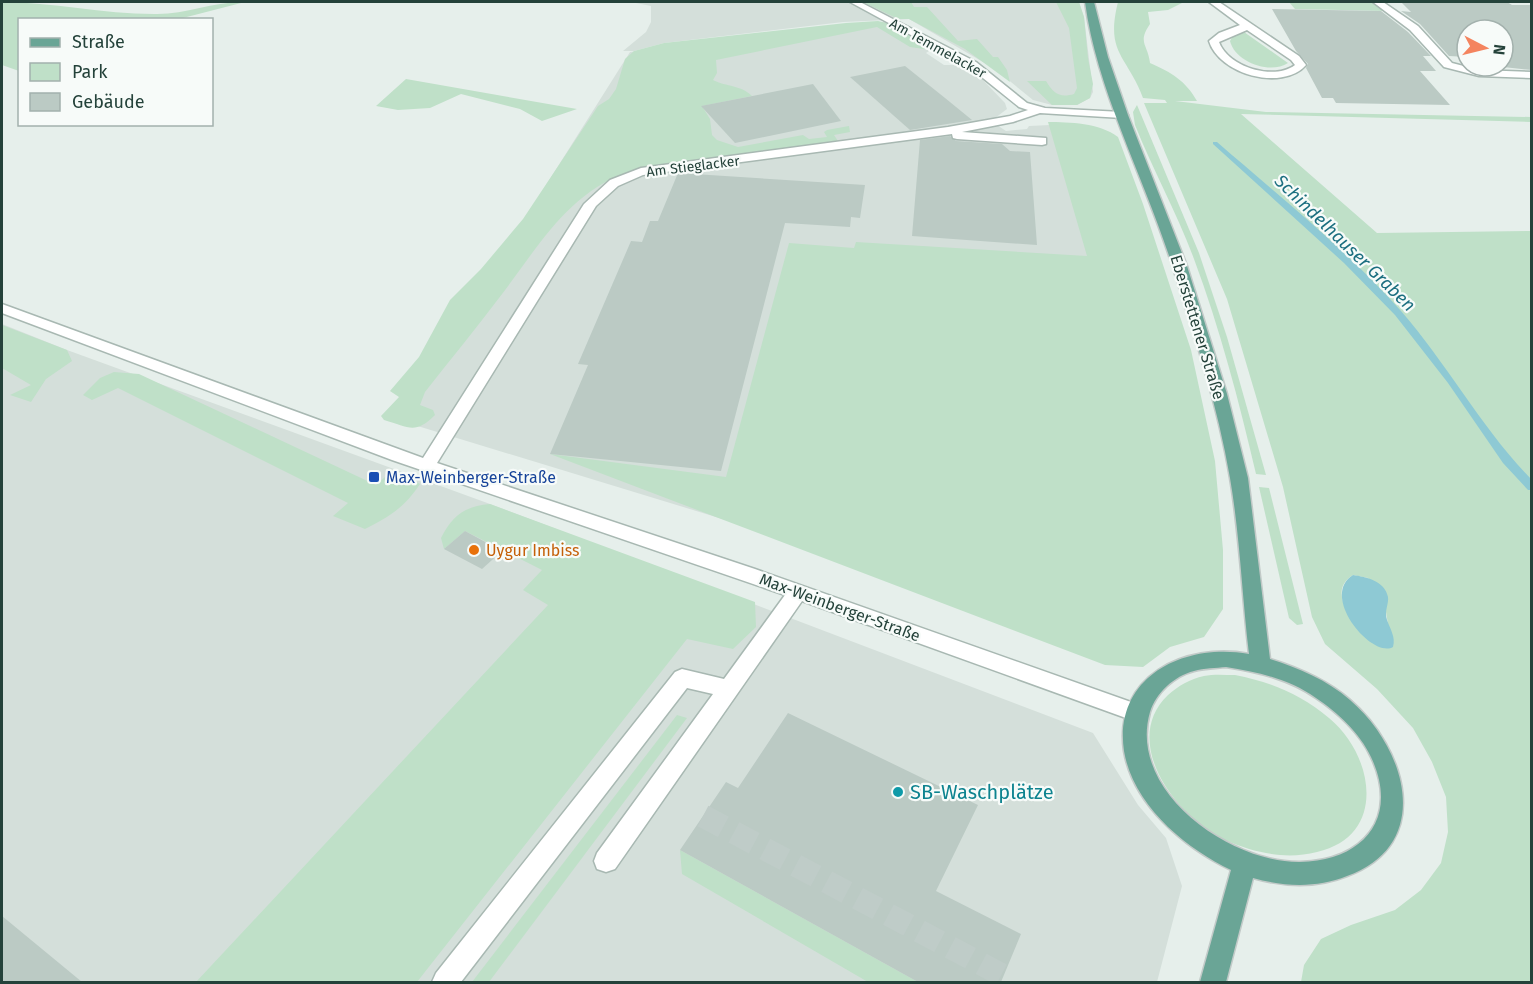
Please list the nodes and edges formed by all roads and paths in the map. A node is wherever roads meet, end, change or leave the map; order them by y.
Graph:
1 (854, 2) edge
2 (1089, 2) edge
3 (1213, 2) edge
4 (1377, 2) edge
5 (1248, 26) junction
6 (1532, 75) edge
7 (1038, 110) junction
8 (1122, 115) junction
9 (948, 131) junction
10 (1042, 141) dead end
11 (2, 308) edge
12 (427, 465) junction
13 (798, 592) junction
14 (1260, 663) junction
15 (729, 689) junction
16 (1137, 713) junction
17 (606, 861) dead end
18 (1245, 864) junction
19 (446, 982) edge
20 (1213, 982) edge

1 - 7 street, Am Temmelacker
2 - 8 main road, Eberstettener Straße
3 - 5 street
4 - 6 street
5 - 5 street
7 - 8 street, Am Temmelacker
7 - 9 street, Am Stieglacker
8 - 14 main road, Eberstettener Straße
9 - 10 street
9 - 12 street, Am Stieglacker
11 - 12 street, Max-Weinberger-Straße
12 - 13 street, Max-Weinberger-Straße
13 - 15 street
13 - 16 street, Max-Weinberger-Straße
14 - 16 main road
14 - 18 main road
15 - 17 street
15 - 19 street
16 - 18 main road
18 - 20 main road

